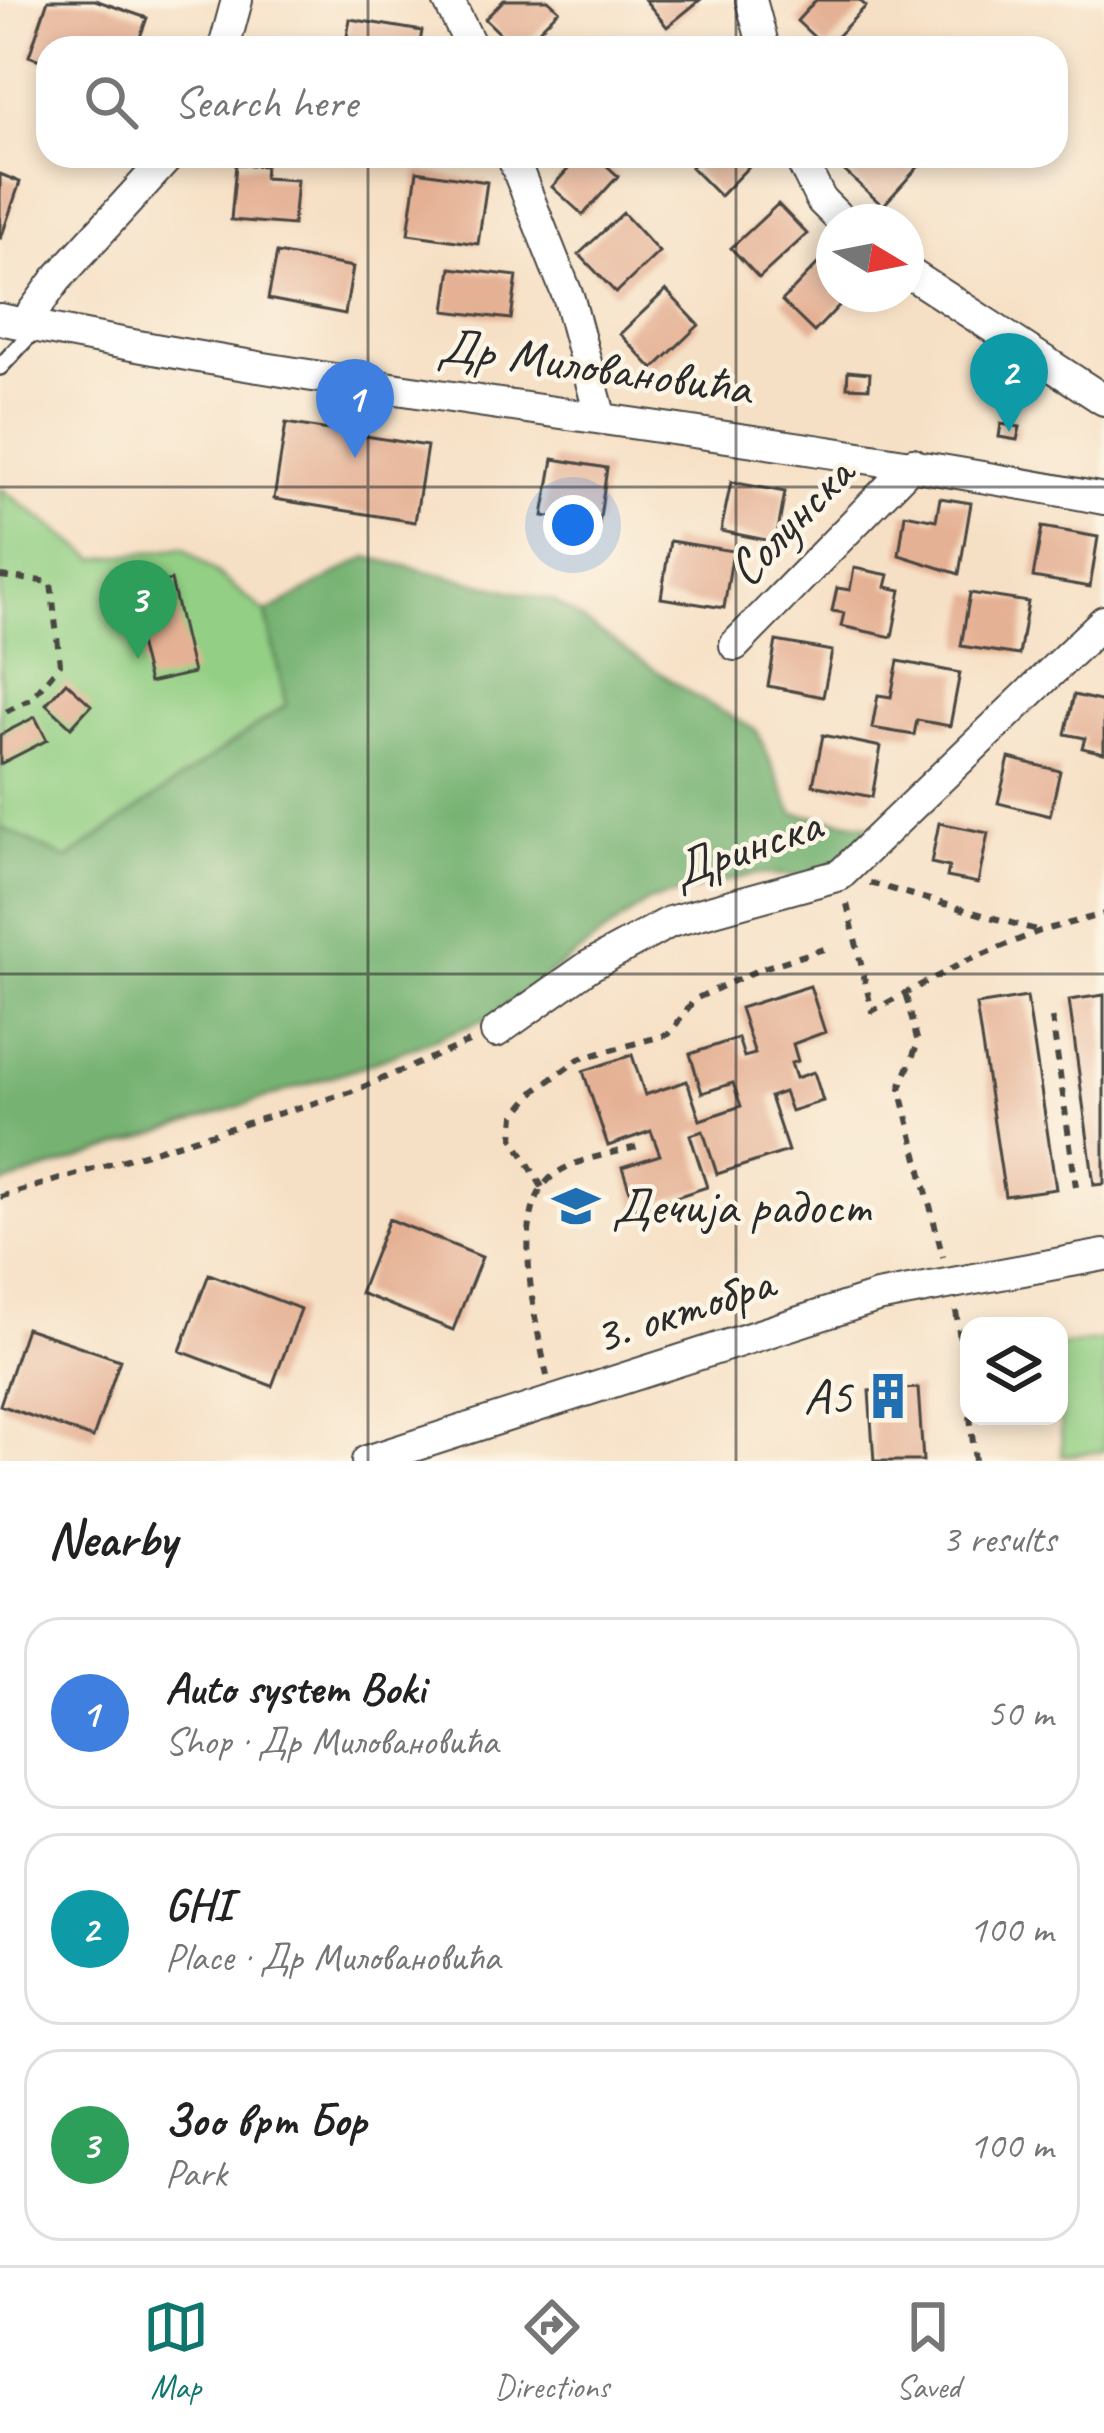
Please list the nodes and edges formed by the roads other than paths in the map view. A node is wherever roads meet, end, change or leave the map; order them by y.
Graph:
1 (237, 0) edge
2 (448, 0) edge
3 (752, 0) edge
4 (227, 36) edge
5 (466, 36) edge
6 (761, 36) edge
7 (158, 168) edge
8 (517, 168) edge
9 (805, 168) edge
10 (824, 204) edge
11 (924, 283) edge
12 (20, 323) edge
13 (0, 367) edge
14 (1104, 400) edge
15 (600, 415) junction
16 (913, 463) junction
17 (1104, 500) edge
18 (1104, 620) edge
19 (735, 645) dead end
20 (496, 1032) road end
21 (1104, 1255) edge
22 (367, 1461) edge

1 - 4 street
2 - 5 street
3 - 6 street
7 - 12 street
8 - 15 street
9 - 10 street
11 - 14 street
12 - 13 lane
12 - 15 street, Др Миловановића
15 - 16 street, Др Миловановића
16 - 17 street, Др Миловановића
16 - 19 street, Солунска
18 - 20 street, Дринска
21 - 22 street, 3. октобра

